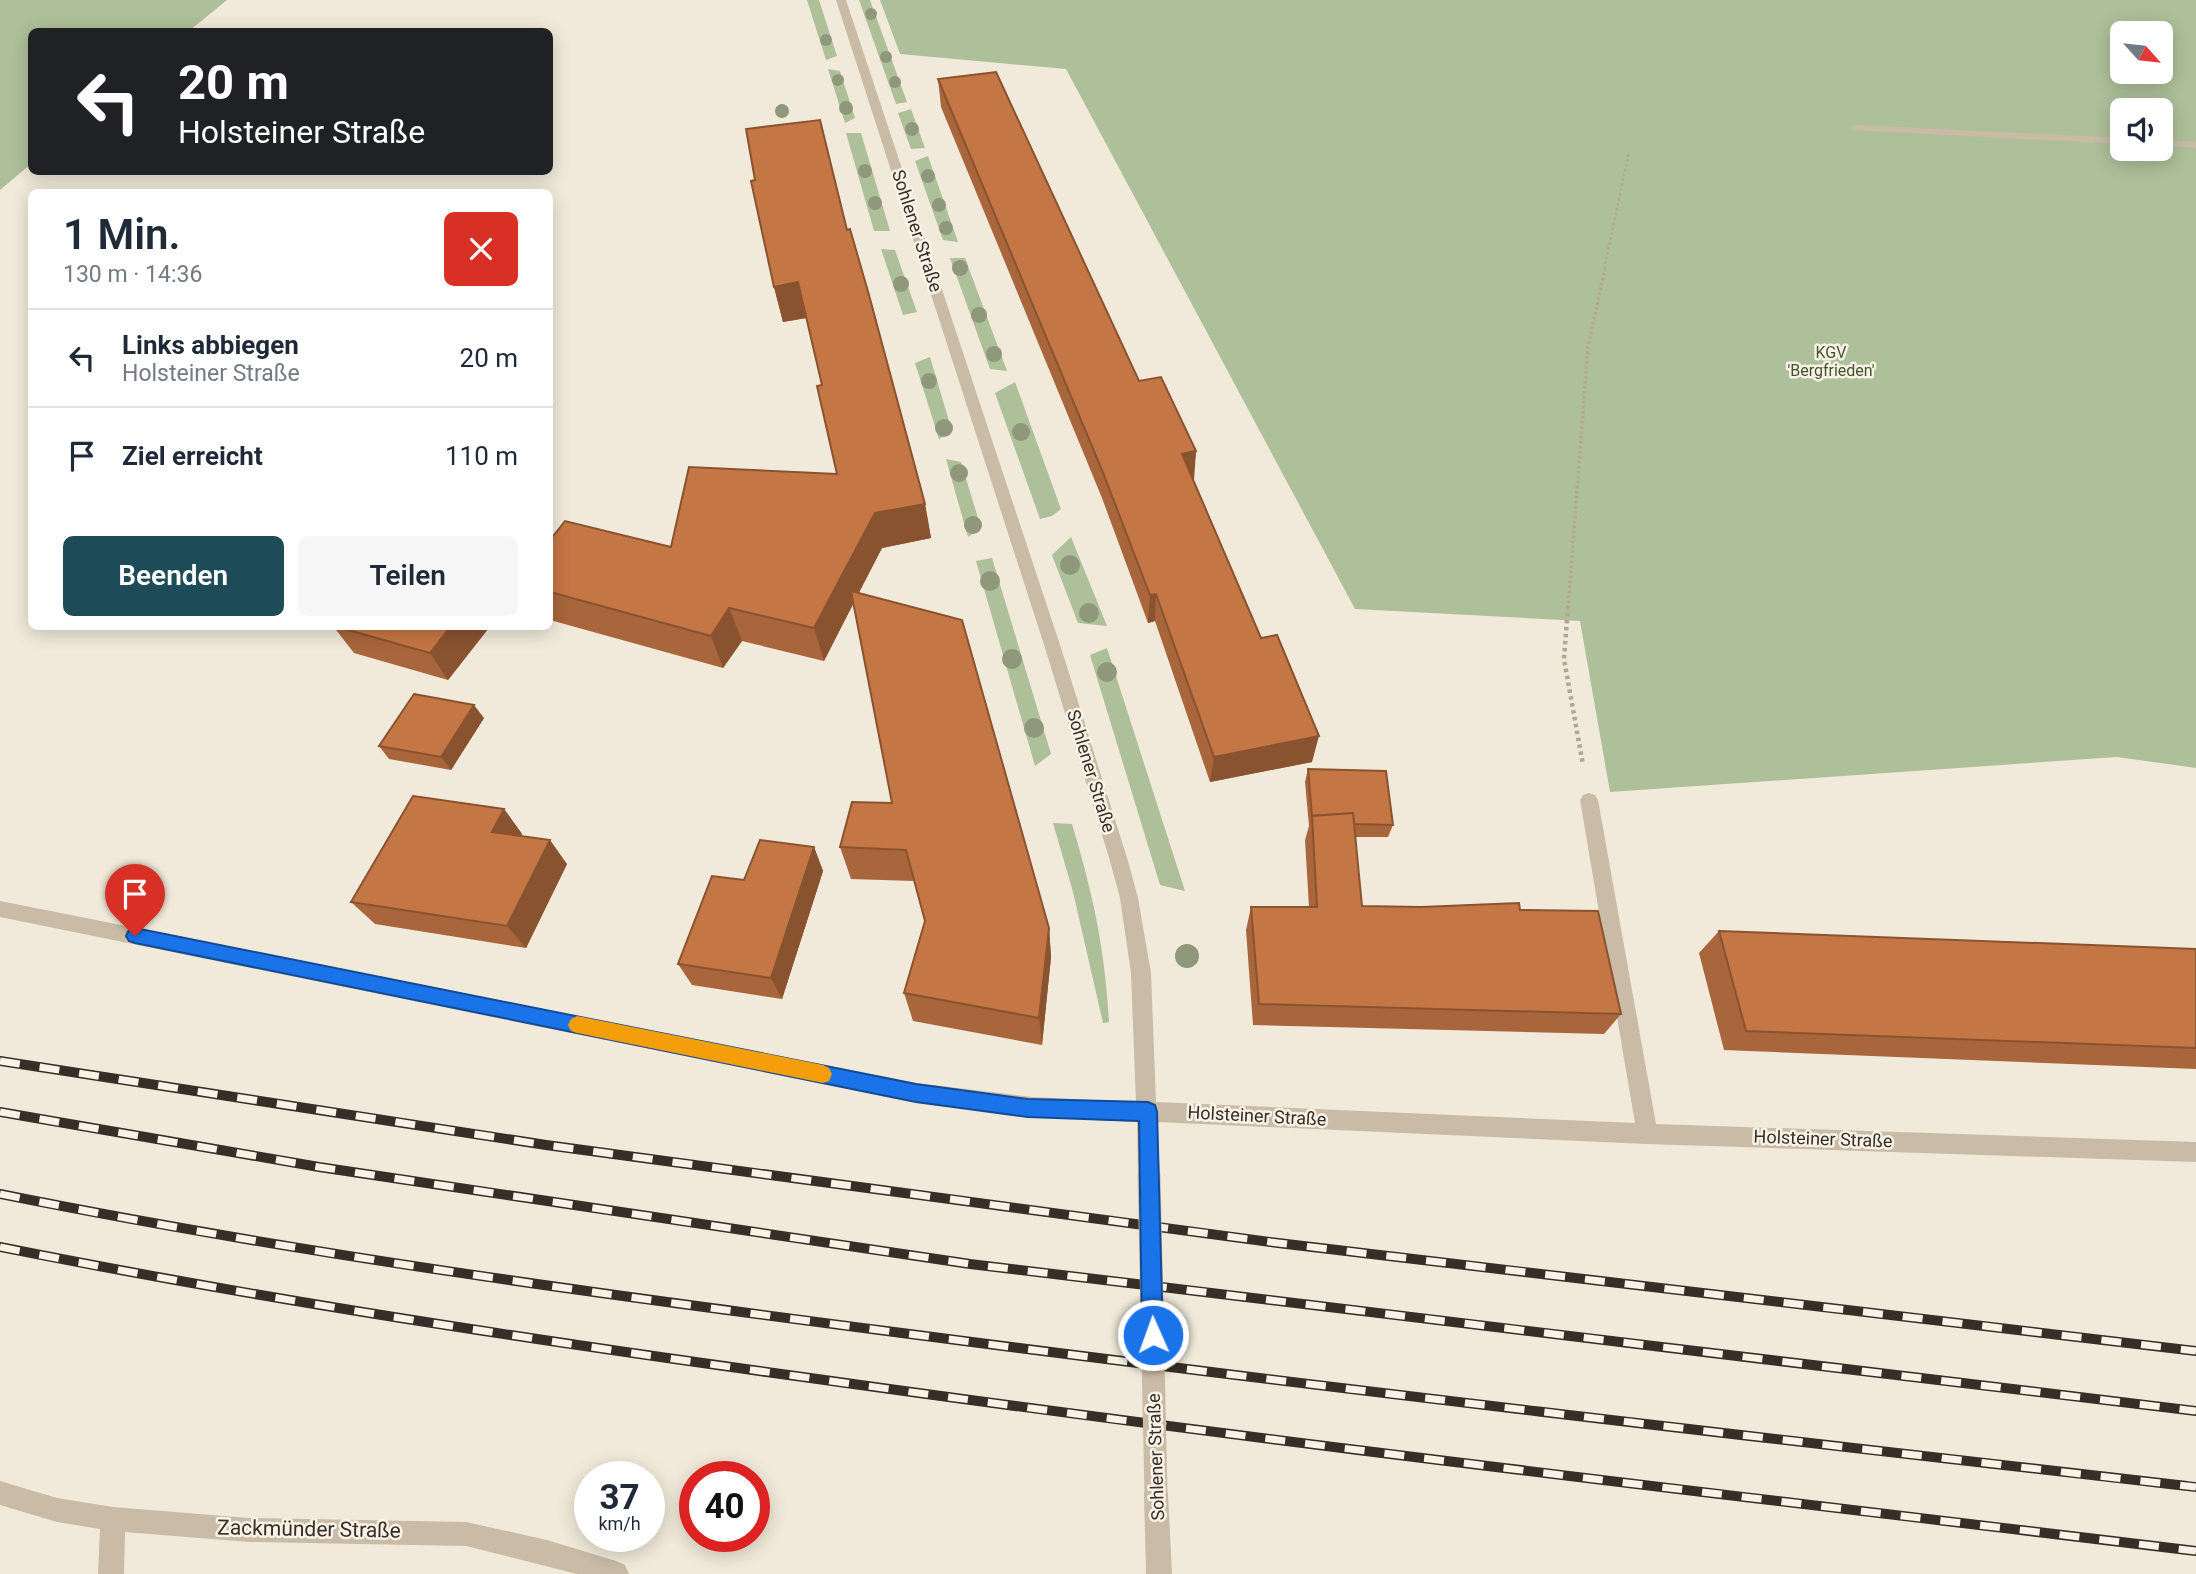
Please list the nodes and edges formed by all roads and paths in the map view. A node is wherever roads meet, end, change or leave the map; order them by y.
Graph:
1 (841, 0) edge
2 (1856, 128) dead end
3 (2110, 140) edge
4 (2173, 144) edge
5 (2196, 145) edge
6 (1629, 152) dead end
7 (1589, 800) joint
8 (0, 909) edge
9 (1148, 1112) junction
10 (1647, 1134) junction
11 (2196, 1152) edge
12 (0, 1493) edge
13 (113, 1519) junction
14 (111, 1574) edge
15 (616, 1574) edge
16 (1159, 1574) edge

1 - 9 street, Sohlener Straße
2 - 3 street
4 - 5 street
6 - 7 path
7 - 10 street
8 - 9 street, Holsteiner Straße
9 - 10 street, Holsteiner Straße
9 - 16 street, Sohlener Straße, bridge
10 - 11 street, Holsteiner Straße
12 - 13 street, Zackmünder Straße
13 - 14 street
13 - 15 street, Zackmünder Straße

